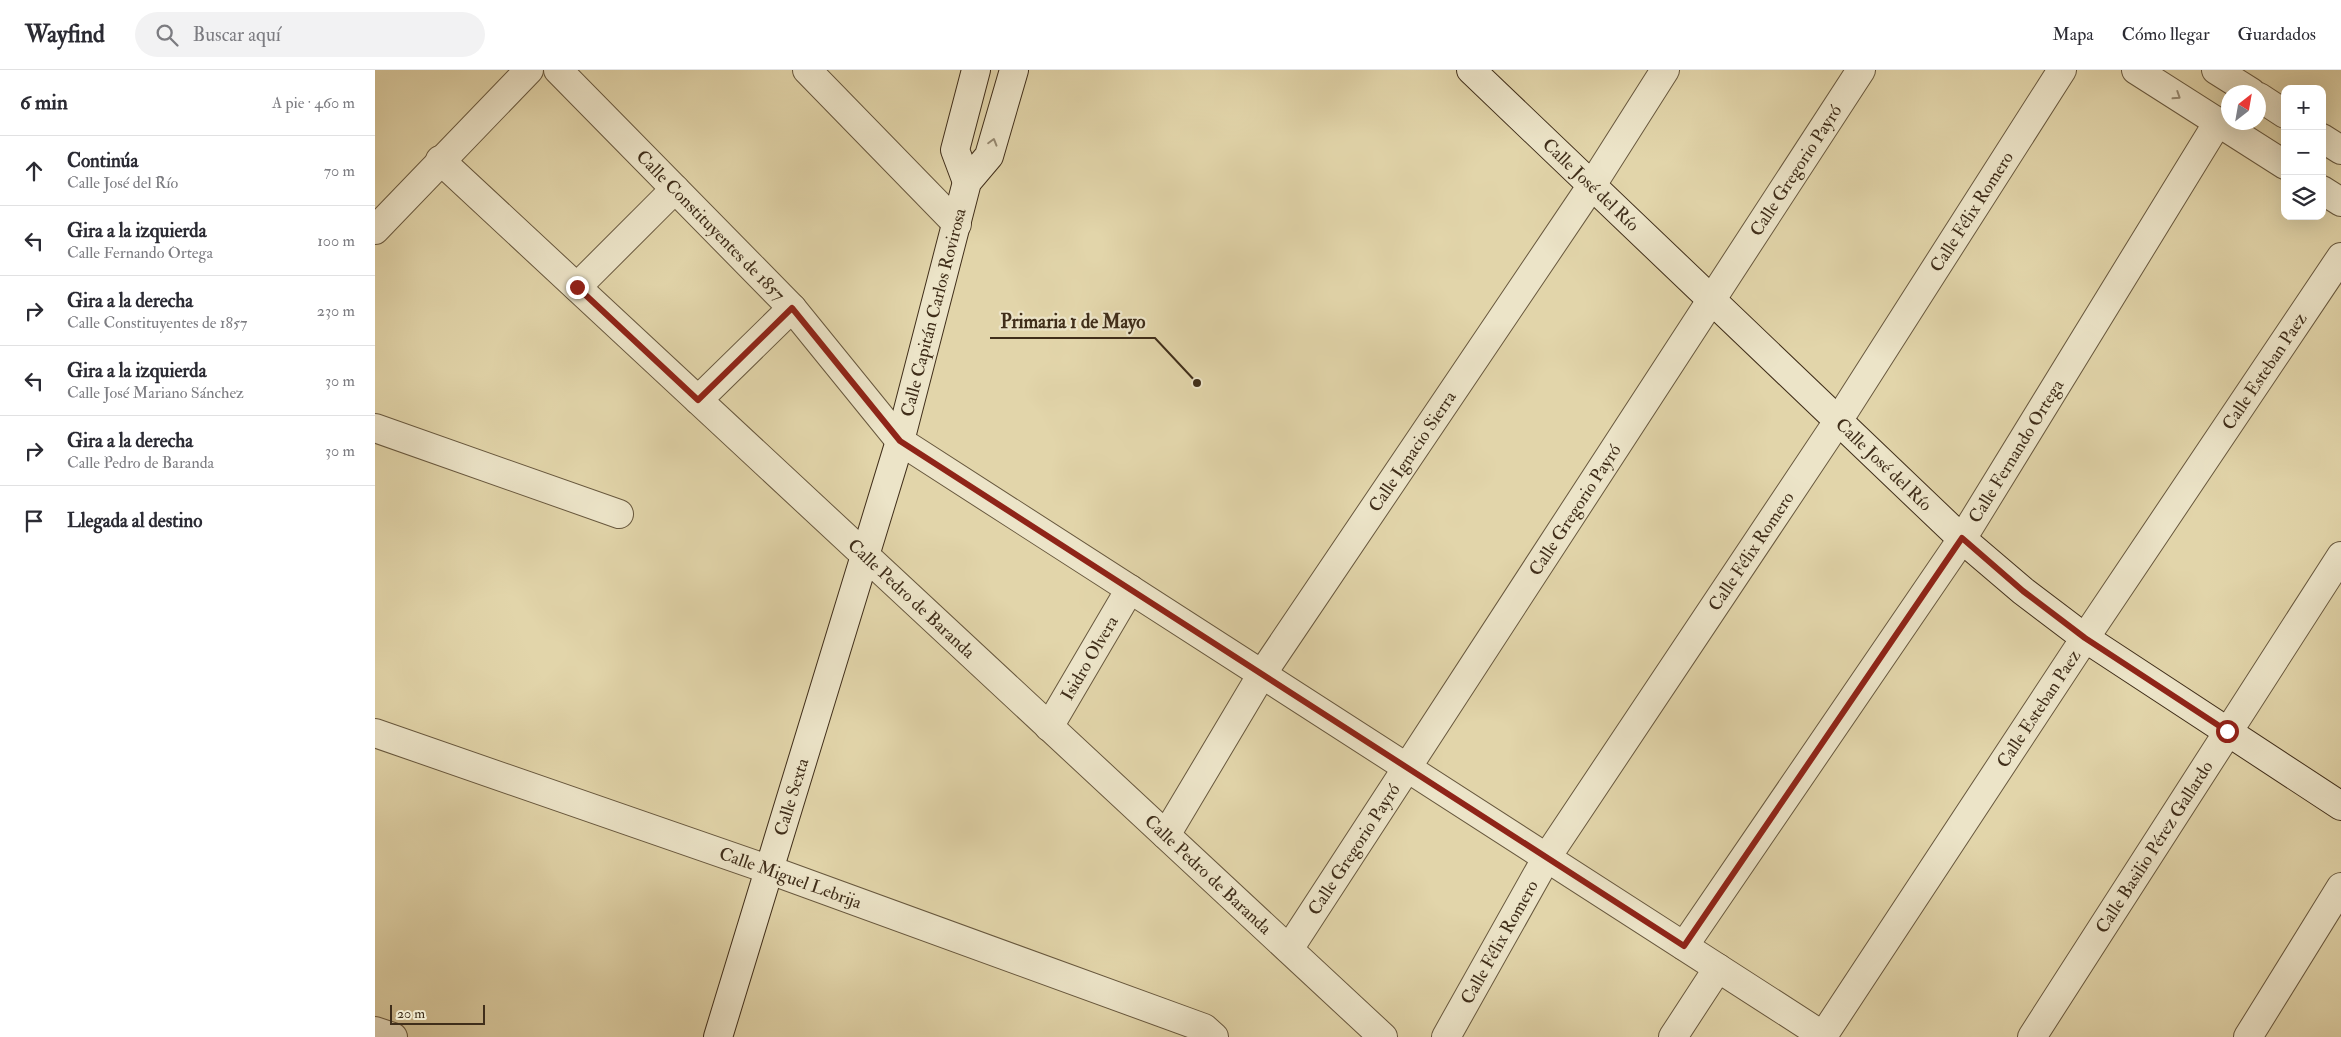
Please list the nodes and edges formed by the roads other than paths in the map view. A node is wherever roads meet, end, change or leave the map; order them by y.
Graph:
1 (529, 70) edge
2 (558, 70) edge
3 (807, 70) edge
4 (976, 70) edge
5 (1013, 70) edge
6 (1471, 70) edge
7 (1665, 70) edge
8 (1861, 70) edge
9 (2062, 70) edge
10 (2136, 70) edge
11 (2216, 70) edge
12 (2240, 85) edge
13 (2266, 102) edge
14 (2281, 111) edge
15 (2218, 122) junction
16 (2326, 141) edge
17 (2341, 150) edge
18 (440, 160) junction
19 (2281, 163) edge
20 (967, 182) junction
21 (1592, 185) junction
22 (675, 189) junction
23 (2326, 193) edge
24 (2341, 202) edge
25 (957, 224) junction
26 (375, 230) edge
27 (2341, 257) edge
28 (577, 287) junction
29 (1710, 299) junction
30 (792, 308) junction
31 (698, 400) junction
32 (1838, 421) junction
33 (375, 428) edge
34 (900, 441) junction
35 (619, 514) dead end
36 (1962, 538) junction
37 (864, 556) junction
38 (2341, 556) edge
39 (1130, 589) junction
40 (2085, 638) junction
41 (1262, 674) junction
42 (1049, 726) junction
43 (2227, 731) junction
44 (375, 733) edge
45 (1407, 767) junction
46 (2341, 806) edge
47 (1166, 835) junction
48 (1547, 857) junction
49 (770, 870) junction
50 (2341, 887) edge
51 (1684, 946) junction
52 (1289, 949) junction
53 (1718, 968) junction
54 (375, 1031) edge
55 (1209, 1032) edge
56 (1824, 1036) edge
57 (393, 1037) edge
58 (718, 1037) edge
59 (1383, 1037) edge
60 (1446, 1037) edge
61 (1673, 1037) edge
62 (2032, 1037) edge
63 (2248, 1037) edge

1 - 18 street
2 - 22 street, Calle Constituyentes de 1857
3 - 25 street
4 - 20 street
20 -> 5 street, Calle Capitán Carlos Rovirosa
6 - 21 street, Calle José del Río
7 - 21 street, Calle Ignacio Sierra
8 - 29 street, Calle Gregorio Payró
9 - 32 street, Calle Félix Romero
10 -> 15 street
11 - 12 street
13 - 14 street
15 - 19 street
15 - 36 street, Calle Fernando Ortega
16 - 17 street
18 - 26 street
18 - 28 street, Calle Pedro de Baranda
20 - 25 street, Calle Capitán Carlos Rovirosa
21 - 29 street, Calle José del Río
21 - 41 street, Calle Ignacio Sierra
22 - 28 street
22 - 30 street, Calle Constituyentes de 1857
23 - 24 street
25 - 34 street, Calle Capitán Carlos Rovirosa
27 - 40 street, Calle Esteban Paez
28 - 31 street, Calle Pedro de Baranda
29 - 32 street, Calle José del Río
29 - 45 street, Calle Gregorio Payró
30 - 31 street
30 - 34 street, Calle Constituyentes de 1857
31 - 37 street, Calle Pedro de Baranda
32 - 36 street, Calle José del Río
32 - 48 street, Calle Félix Romero
33 - 35 street
34 - 37 street, Calle Capitán Carlos Rovirosa
34 - 39 street, Calle Constituyentes de 1857
36 - 40 street, Calle José del Río
36 - 51 street, Calle Fernando Ortega
37 - 42 street, Calle Pedro de Baranda
37 - 49 street, Calle Sexta
38 - 43 street, Calle Basilio Pérez Gallardo
39 - 41 street, Calle Constituyentes de 1857
39 - 42 street, Isidro Olvera
40 - 43 street, Calle José del Río
40 - 56 street, Calle Esteban Paez
41 - 45 street, Calle Constituyentes de 1857
41 - 47 street, Calle Ignacio Sierra
42 - 47 street, Calle Pedro de Baranda
43 - 46 street, Calle José del Río
43 - 62 street, Calle Basilio Pérez Gallardo
44 - 49 street, Calle Miguel Lebrija
45 - 48 street, Calle Constituyentes de 1857
45 - 52 street, Calle Gregorio Payró
47 - 52 street, Calle Pedro de Baranda
48 - 51 street, Calle Constituyentes de 1857
48 - 60 street, Calle Félix Romero
49 - 55 street, Calle Miguel Lebrija
49 - 58 street, Calle Sexta
50 - 63 street
51 - 53 street, Calle Constituyentes de 1857
52 - 59 street, Calle Pedro de Baranda
53 - 56 street, Calle Constituyentes de 1857
53 - 61 street
54 - 57 street

